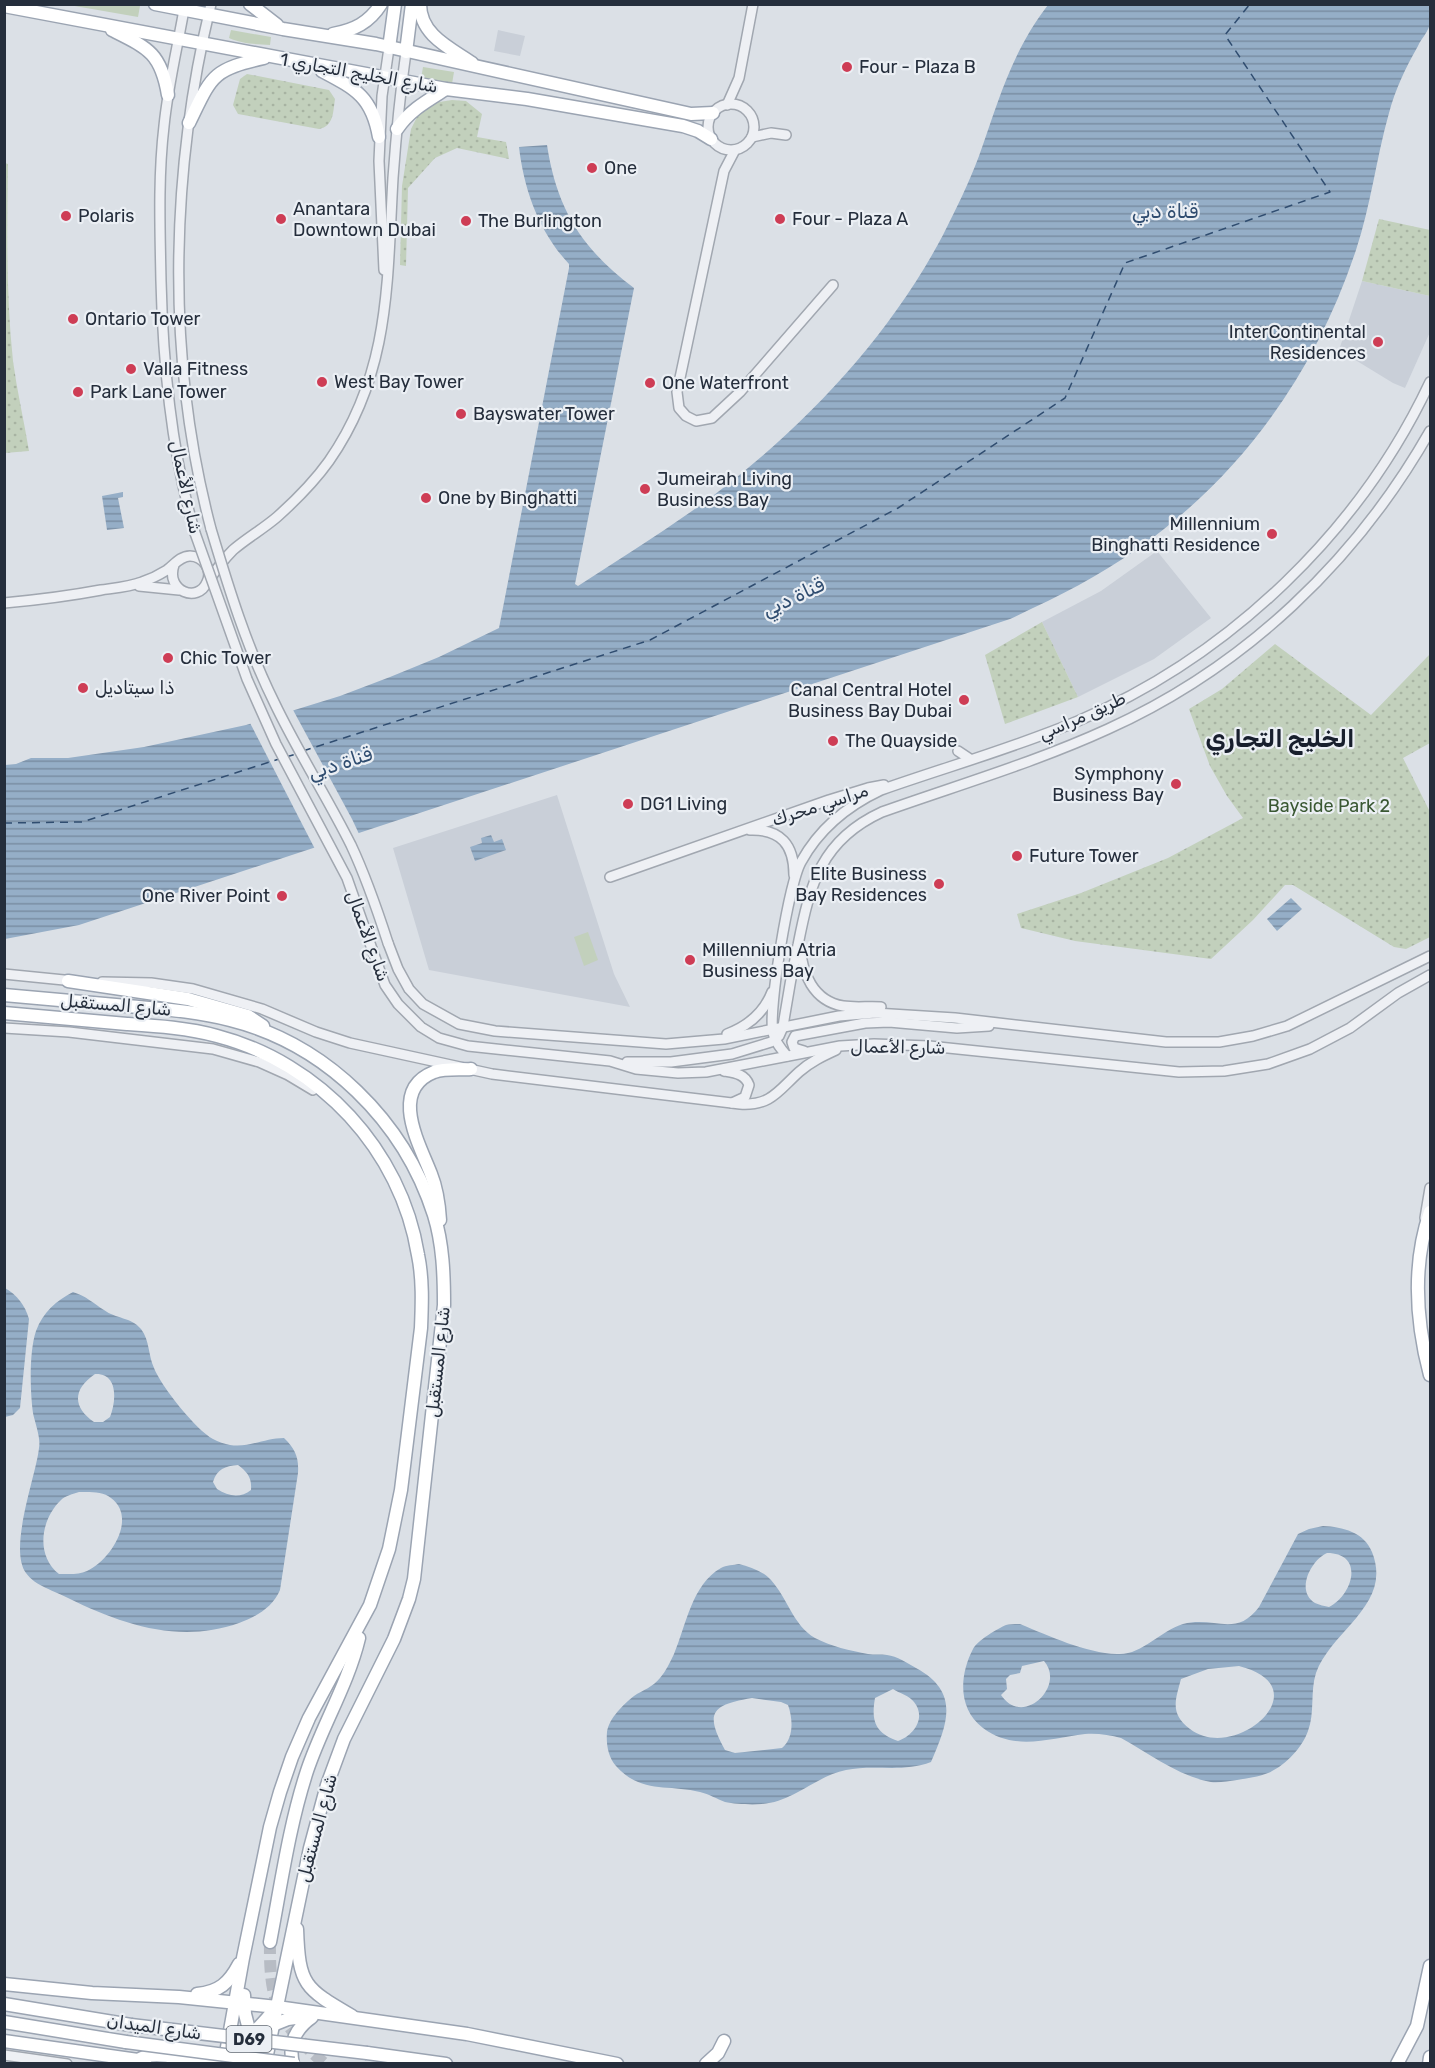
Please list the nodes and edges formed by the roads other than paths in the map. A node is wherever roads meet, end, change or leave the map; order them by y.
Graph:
1 (155, 4) edge
2 (250, 4) edge
3 (381, 4) edge
4 (396, 4) edge
5 (412, 4) edge
6 (420, 4) edge
7 (753, 4) edge
8 (4, 6) edge
9 (185, 8) edge
10 (210, 10) edge
11 (94, 22) junction
12 (283, 30) junction
13 (323, 36) junction
14 (179, 39) junction
15 (202, 44) junction
16 (389, 48) junction
17 (406, 52) junction
18 (269, 57) junction
19 (310, 65) junction
20 (478, 67) junction
21 (384, 78) junction
22 (739, 78) junction
23 (402, 81) junction
24 (446, 89) junction
25 (168, 95) junction
26 (727, 105) junction
27 (741, 107) junction
28 (713, 113) junction
29 (189, 123) junction
30 (754, 126) junction
31 (397, 129) junction
32 (771, 133) junction
33 (786, 135) dead end
34 (379, 137) junction
35 (752, 137) junction
36 (711, 139) junction
37 (722, 148) junction
38 (735, 150) junction
39 (724, 171) junction
40 (386, 285) junction
41 (833, 285) dead end
42 (1431, 382) edge
43 (1431, 431) edge
44 (234, 550) junction
45 (196, 557) junction
46 (1292, 559) dead end
47 (174, 565) junction
48 (1300, 567) junction
49 (207, 582) junction
50 (131, 585) junction
51 (179, 590) junction
52 (4, 603) edge
53 (958, 751) dead end
54 (970, 759) junction
55 (898, 784) junction
56 (742, 830) junction
57 (794, 876) junction
58 (610, 877) dead end
59 (800, 935) junction
60 (1431, 956) edge
61 (4, 974) edge
62 (1431, 975) edge
63 (68, 981) junction
64 (776, 981) junction
65 (4, 995) edge
66 (4, 1013) edge
67 (955, 1018) junction
68 (1007, 1024) junction
69 (783, 1026) junction
70 (4, 1028) edge
71 (773, 1029) junction
72 (270, 1033) junction
73 (776, 1040) junction
74 (702, 1042) junction
75 (855, 1044) junction
76 (811, 1052) junction
77 (788, 1056) junction
78 (610, 1062) junction
79 (471, 1069) junction
80 (719, 1070) junction
81 (732, 1102) junction
82 (342, 1107) junction
83 (1431, 1188) edge
84 (1431, 1212) edge
85 (439, 1239) junction
86 (1422, 1240) junction
87 (1431, 1375) edge
88 (363, 1622) junction
89 (297, 1910) junction
90 (270, 1942) tunnel mouth
91 (243, 1958) junction
92 (1431, 1966) edge
93 (4, 1984) edge
94 (178, 1997) junction
95 (239, 2003) junction
96 (4, 2004) edge
97 (277, 2007) junction
98 (318, 2013) junction
99 (358, 2019) junction
100 (4, 2022) edge
101 (273, 2024) junction
102 (248, 2040) junction
103 (4, 2041) edge
104 (724, 2041) dead end
105 (4, 2055) edge
106 (1431, 2057) edge
107 (226, 2060) edge
108 (1399, 2060) edge
109 (140, 2062) edge
110 (67, 2064) edge
111 (161, 2064) edge
112 (246, 2064) edge
113 (258, 2064) edge
114 (265, 2064) edge
115 (294, 2064) edge
116 (447, 2064) edge
117 (617, 2064) edge
118 (706, 2064) edge
119 (1429, 2064) edge

1 - 9 main road, شارع الخليج التجاري 1
2 - 12 main road
3 - 13 main road
4 - 16 main road
5 - 17 main road
6 - 20 main road
7 - 22 street
8 - 11 main road, شارع الخليج التجاري 1
9 - 10 main road, شارع الخليج التجاري 1
9 - 14 street, شارع الأعمال
10 - 12 main road, شارع الخليج التجاري 1
10 - 15 street, شارع الأعمال
11 - 14 main road, شارع الخليج التجاري 1
11 - 25 main road
12 - 13 main road, شارع الخليج التجاري 1
13 - 16 main road, شارع الخليج التجاري 1
14 - 15 main road, شارع الخليج التجاري 1
14 - 25 street, شارع الأعمال
15 - 18 main road, شارع الخليج التجاري 1
15 - 29 street, شارع الأعمال
16 - 17 main road, شارع الخليج التجاري 1
16 - 21 street
17 - 20 main road, شارع الخليج التجاري 1
17 - 23 street
18 - 19 main road, شارع الخليج التجاري 1
18 - 29 main road
19 - 21 main road, شارع الخليج التجاري 1
19 - 34 main road
20 - 28 main road, شارع الخليج التجاري 1
21 - 23 main road, شارع الخليج التجاري 1
21 - 34 street
22 - 26 street
22 - 27 street
23 - 24 main road, شارع الخليج التجاري 1
23 - 31 street
24 - 31 main road
24 - 36 main road, شارع الخليج التجاري 1
25 - 78 street, شارع الأعمال, bridge
26 - 27 street
26 - 28 street
27 - 30 street
28 - 36 street
29 - 74 street, شارع الأعمال, bridge
30 - 32 street
30 - 35 street
31 - 40 street
32 - 33 street
32 - 35 street
34 - 40 street
35 - 38 street
36 - 37 street
37 - 38 street
37 - 39 street
38 - 39 street
39 - 41 street
40 - 44 street
42 - 48 street, طريق مراسي
43 - 59 street, طريق مراسي
44 - 45 street
44 - 49 street
45 - 47 street
45 - 49 street
46 - 48 street
47 - 50 street
47 - 51 street
48 - 54 street, طريق مراسي
49 - 51 street
50 - 51 street
50 - 52 street
53 - 54 street
54 - 55 street, طريق مراسي
55 - 56 street, مراسي محرك
55 - 57 street, طريق مراسي
56 - 57 street, مراسي محرك
56 - 58 street, مراسي محرك
57 - 64 street, طريق مراسي
59 - 67 street
59 - 69 street, طريق مراسي
60 - 68 street, شارع الأعمال
61 - 63 street
62 - 75 street, شارع الأعمال
63 - 72 main road
63 - 79 street
64 - 71 street, طريق مراسي
64 - 74 street
65 - 72 main road, شارع المستقبل
66 - 82 main road, شارع المستقبل
67 - 68 street, شارع الأعمال
67 - 69 street, شارع الأعمال
68 - 76 street
69 - 71 street, شارع الأعمال
69 - 73 street, طريق مراسي
70 - 82 street
71 - 73 street, طريق مراسي
71 - 74 street, شارع الأعمال
72 - 85 main road, شارع المستقبل
73 - 77 street
73 - 78 street
75 - 76 street, شارع الأعمال
75 - 81 street
76 - 77 street, شارع الأعمال
77 - 80 street, شارع الأعمال
78 - 80 street, شارع الأعمال
79 - 81 street
79 - 85 main road
80 - 81 street
82 - 88 main road, شارع المستقبل
83 - 86 street
84 - 86 main road
85 - 89 main road, شارع المستقبل
86 - 87 main road
88 - 90 main road
88 - 91 main road, شارع المستقبل
89 - 97 main road, شارع المستقبل
89 - 99 main road
91 - 94 main road
91 - 95 main road, شارع المستقبل
92 - 108 main road
93 - 94 main road
94 - 95 main road
95 - 97 main road
95 - 102 main road
95 - 107 main road, شارع المستقبل
96 - 116 main road, شارع الميدان / D69, bridge
97 - 98 main road
97 - 101 main road, شارع المستقبل
97 - 102 main road
98 - 99 main road
98 - 101 main road
98 - 115 main road
99 - 117 main road
100 - 115 main road, شارع الميدان / D69, bridge
101 - 102 main road
101 - 114 main road, شارع المستقبل
102 - 107 main road
102 - 112 main road
102 - 113 main road
103 - 109 main road
104 - 118 main road
105 - 110 street
106 - 119 main road
107 - 109 main road
109 - 111 main road

